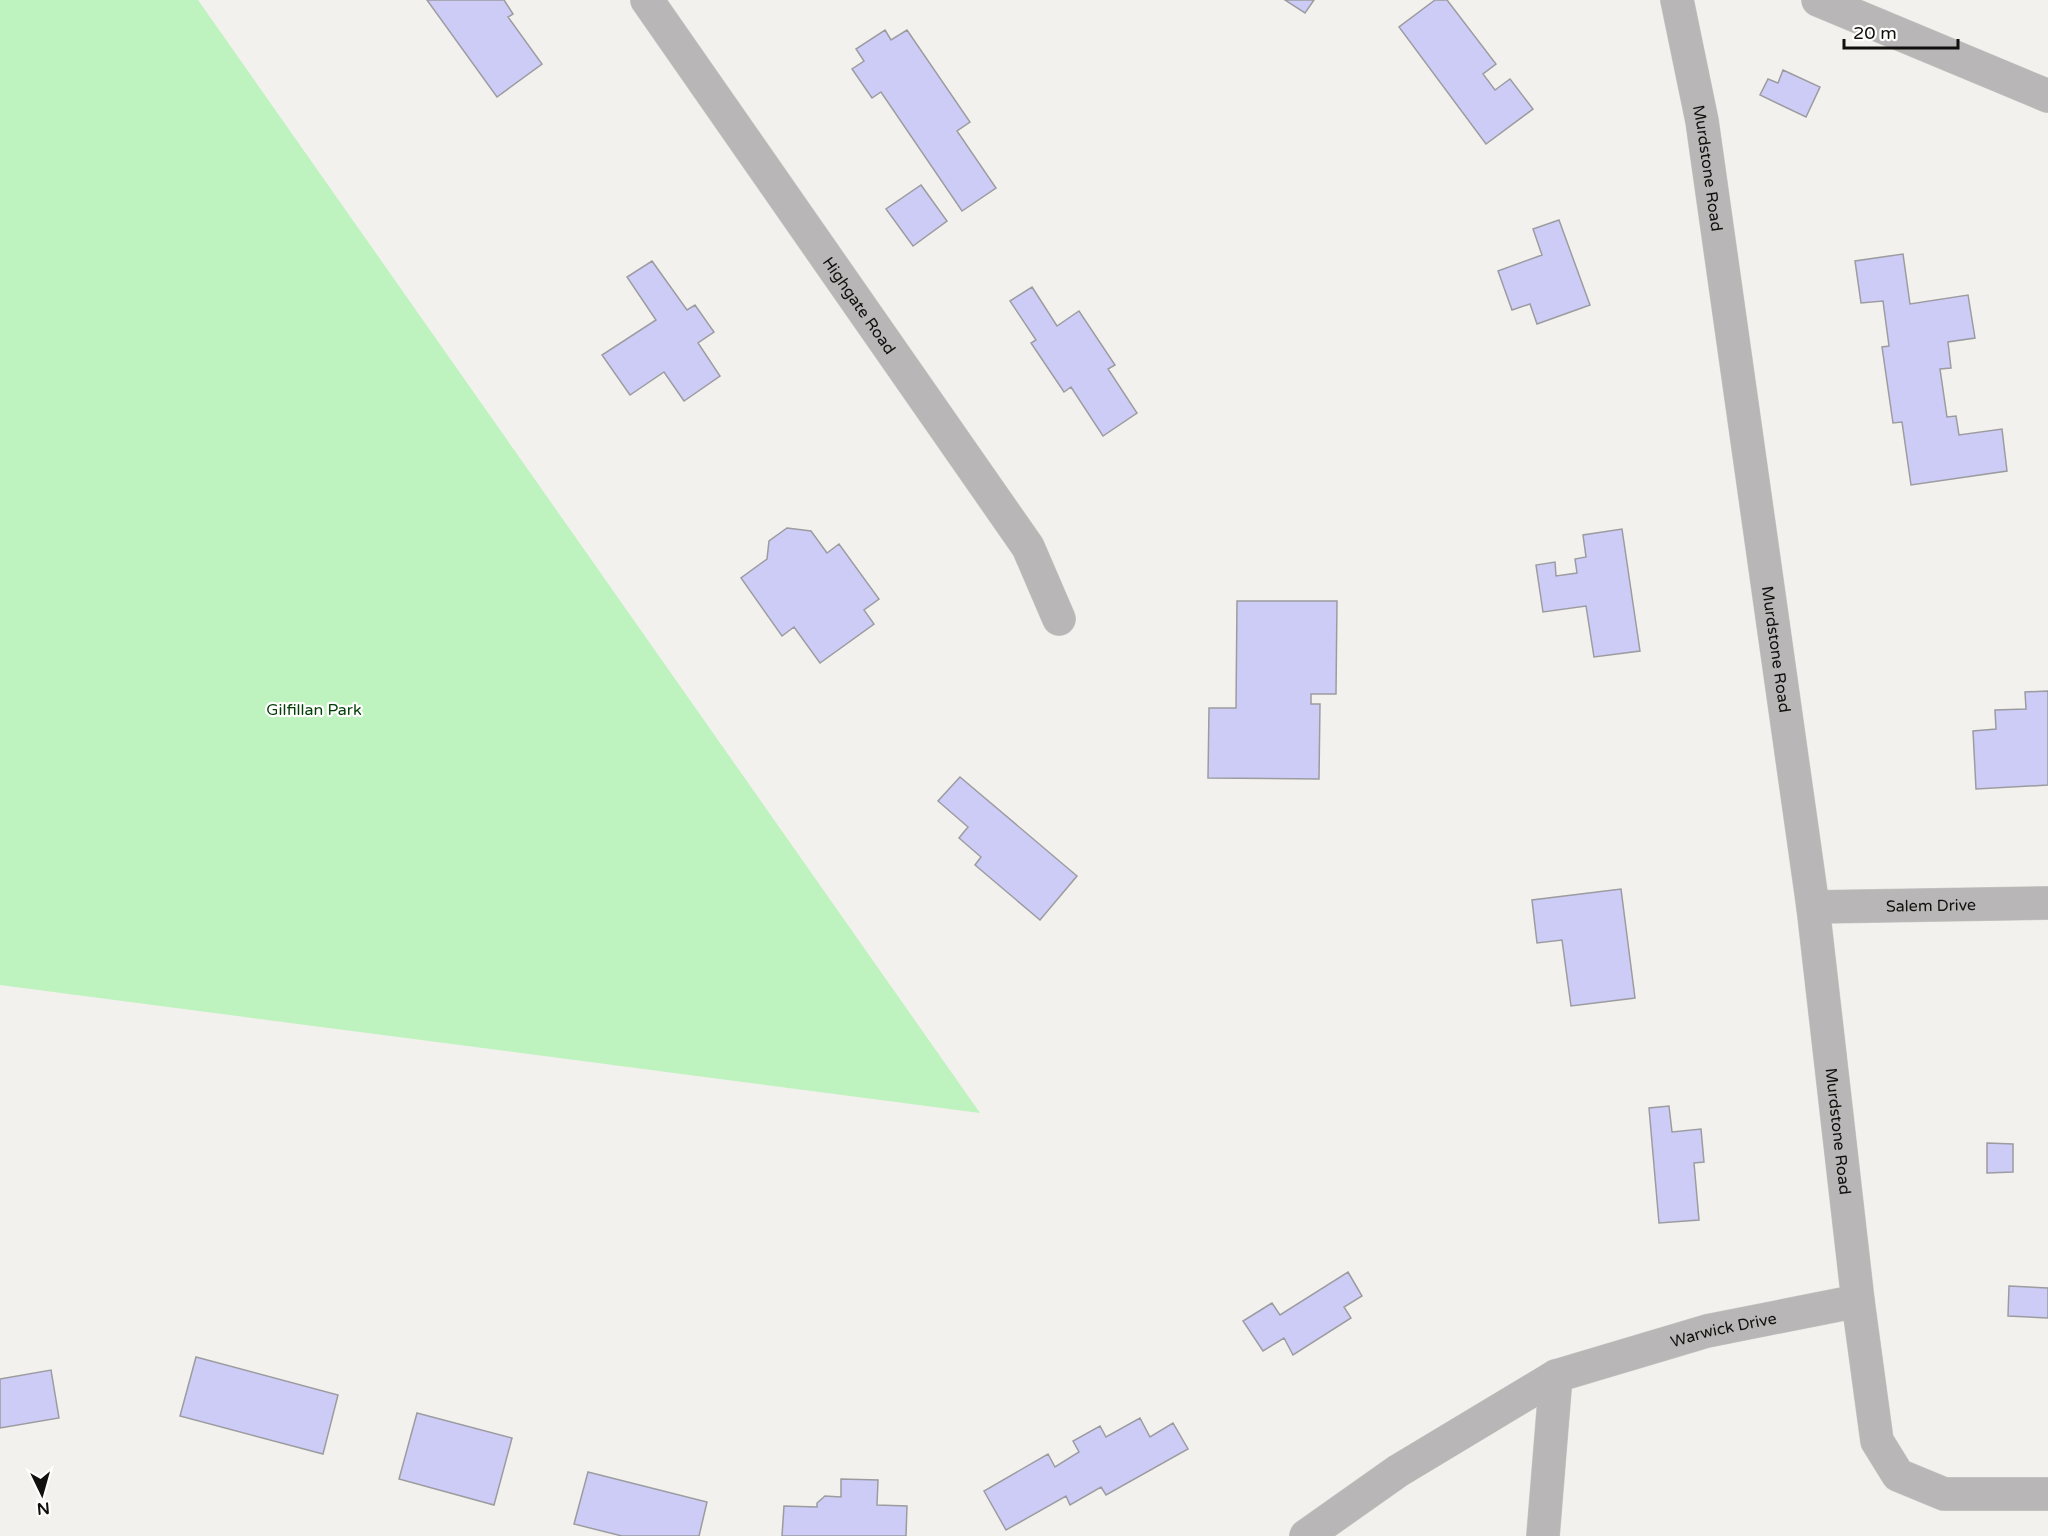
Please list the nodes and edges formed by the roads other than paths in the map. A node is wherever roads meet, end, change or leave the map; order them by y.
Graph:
1 (647, 0) edge
2 (1677, 0) edge
3 (1818, 0) edge
4 (2048, 96) edge
5 (1059, 619) dead end
6 (2048, 903) edge
7 (1814, 907) junction
8 (1858, 1301) junction
9 (1556, 1376) junction
10 (2048, 1494) edge
11 (1306, 1536) edge
12 (1543, 1536) edge

1 - 5 street, Highgate Road
2 - 7 street, Murdstone Road
3 - 4 street
6 - 7 street, Salem Drive
7 - 8 street, Murdstone Road
8 - 9 street, Warwick Drive
8 - 10 street
9 - 11 street, Warwick Drive
9 - 12 street

